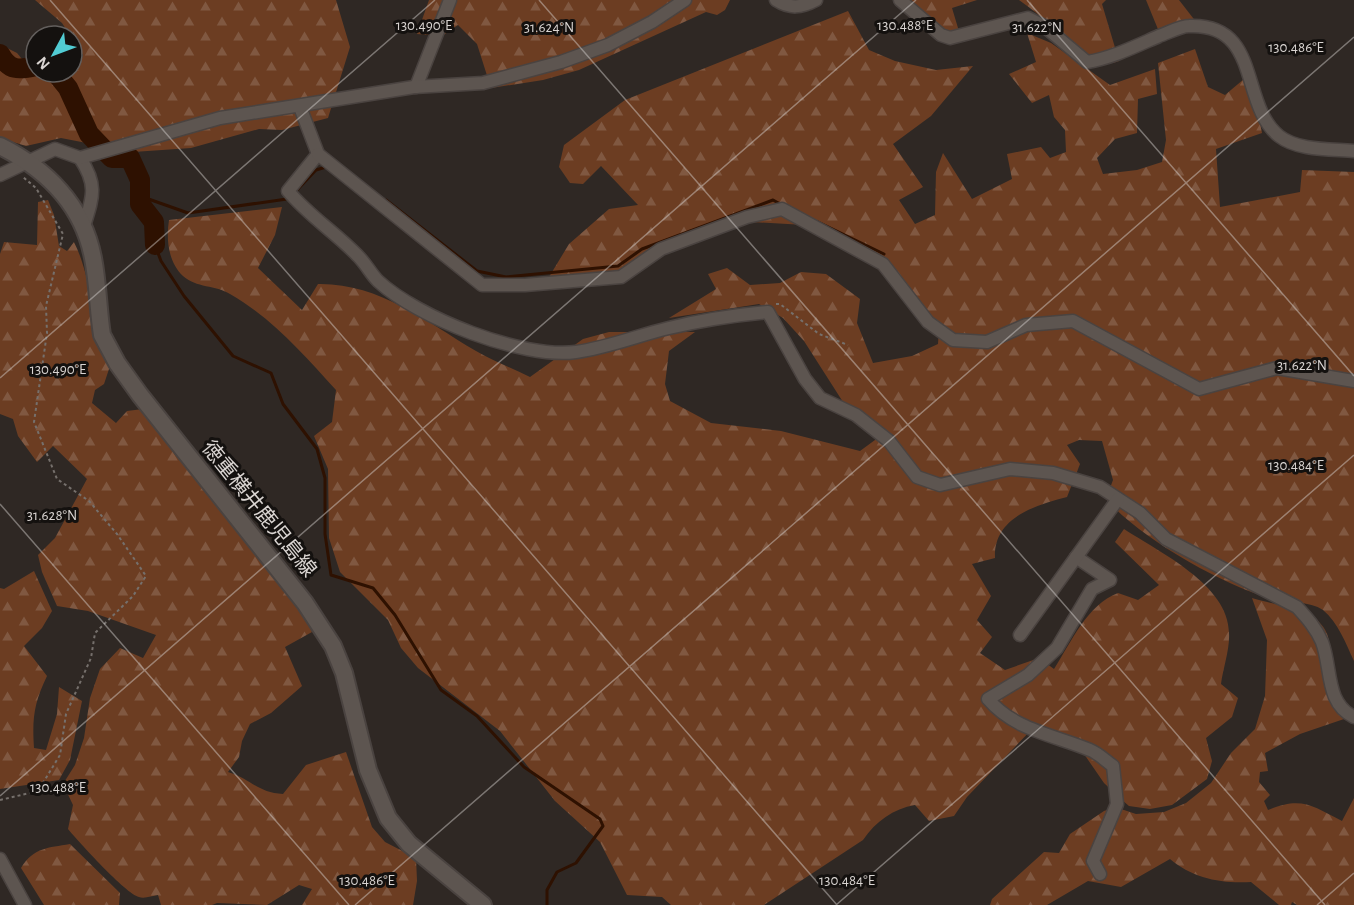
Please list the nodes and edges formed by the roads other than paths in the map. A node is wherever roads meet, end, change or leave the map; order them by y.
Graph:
1 (450, 0) edge
2 (685, 0) edge
3 (776, 0) edge
4 (816, 0) edge
5 (900, 0) edge
6 (416, 87) junction
7 (300, 107) junction
8 (2, 148) edge
9 (1354, 152) edge
10 (318, 154) junction
11 (80, 158) junction
12 (27, 160) junction
13 (0, 175) edge
14 (84, 226) junction
15 (1354, 381) edge
16 (1118, 499) junction
17 (1076, 557) junction
18 (1020, 635) dead end
19 (1354, 717) edge
20 (0, 860) edge
21 (1100, 874) dead end
22 (26, 905) edge
23 (483, 905) edge

1 - 6 street
2 - 6 street
3 - 4 street
5 - 9 street
6 - 7 street
7 - 10 street
7 - 11 street
8 - 12 main road, 徳重横井鹿児島線
10 - 15 street
10 - 16 street
11 - 12 street
11 - 14 street
12 - 13 street
12 - 14 main road, 徳重横井鹿児島線
14 - 23 main road, 徳重横井鹿児島線
16 - 17 street
16 - 19 street
17 - 18 street
17 - 21 street
20 - 22 street

